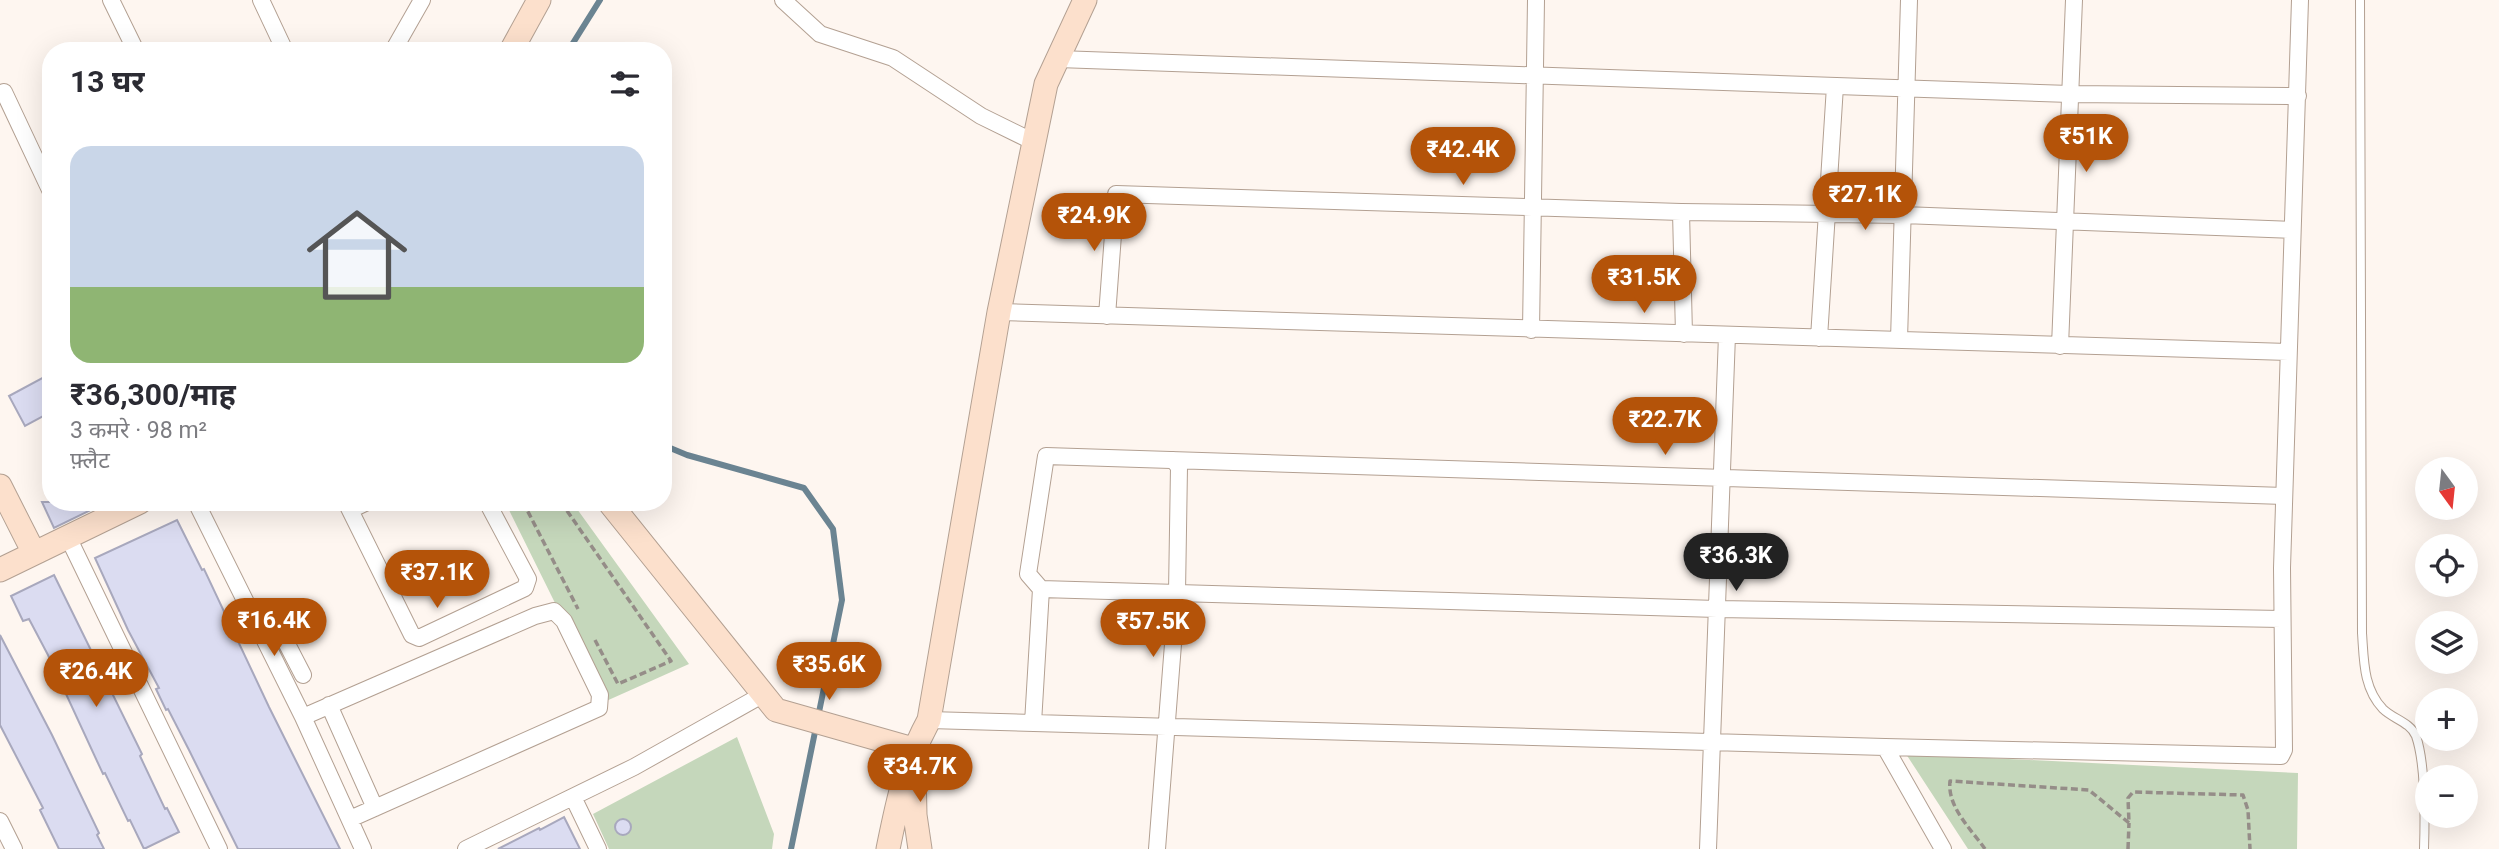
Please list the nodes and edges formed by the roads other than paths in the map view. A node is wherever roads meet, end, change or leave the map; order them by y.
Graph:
1 (261, 0) edge
2 (422, 0) edge
3 (539, 0) edge
4 (783, 0) edge
5 (1085, 0) edge
6 (1536, 0) edge
7 (1909, 0) edge
8 (2074, 0) edge
9 (2300, 0) edge
10 (2360, 0) edge
11 (114, 1) edge
12 (131, 42) edge
13 (281, 42) edge
14 (398, 42) edge
15 (515, 42) edge
16 (1058, 58) junction
17 (1535, 76) junction
18 (1835, 86) junction
19 (1907, 88) junction
20 (4, 92) dead end
21 (2070, 94) junction
22 (2298, 96) junction
23 (1034, 142) junction
24 (42, 173) edge
25 (1533, 208) junction
26 (1681, 212) junction
27 (1827, 213) junction
28 (1903, 215) junction
29 (2065, 221) junction
30 (2292, 230) junction
31 (999, 312) junction
32 (1107, 316) junction
33 (1531, 330) junction
34 (1684, 334) junction
35 (1727, 335) junction
36 (1819, 338) junction
37 (1899, 341) junction
38 (2060, 346) junction
39 (2288, 352) junction
40 (1174, 460) junction
41 (1722, 478) junction
42 (0, 485) edge
43 (2284, 496) junction
44 (121, 511) edge
45 (201, 511) edge
46 (350, 511) edge
47 (492, 511) edge
48 (616, 511) edge
49 (68, 537) junction
50 (34, 553) junction
51 (0, 570) edge
52 (1041, 589) junction
53 (1177, 593) junction
54 (1717, 609) junction
55 (255, 619) junction
56 (2281, 619) junction
57 (303, 675) dead end
58 (762, 695) junction
59 (329, 705) junction
60 (303, 717) junction
61 (929, 720) junction
62 (1032, 722) junction
63 (1166, 726) junction
64 (1712, 742) junction
65 (1885, 747) junction
66 (913, 749) junction
67 (573, 797) junction
68 (375, 808) junction
69 (350, 819) junction
70 (0, 821) edge
71 (14, 849) edge
72 (219, 849) edge
73 (363, 849) edge
74 (466, 849) edge
75 (598, 849) edge
76 (888, 849) edge
77 (920, 849) edge
78 (1157, 849) edge
79 (1708, 849) edge
80 (1943, 849) edge
81 (2424, 849) edge

1 - 13 street
2 - 14 street
3 - 15 street
4 - 23 street
5 - 16 street
6 - 17 street
7 - 19 street
8 - 21 street
9 - 22 street
10 - 81 lane
11 - 12 street
16 - 17 street
16 - 23 street
17 - 18 street
17 - 25 street
18 - 19 street
18 - 27 street
19 - 21 street
19 - 28 street
20 - 24 street
21 - 22 street
21 - 29 street
22 - 30 street
23 - 31 street
25 - 26 street
25 - 32 street
25 - 33 street
26 - 27 street
26 - 34 street
27 - 28 street
27 - 36 street
28 - 29 street
28 - 37 street
29 - 30 street
29 - 38 street
30 - 39 street
31 - 32 street
31 - 61 street
32 - 33 street
33 - 34 street
34 - 35 street
35 - 36 street
35 - 41 street
36 - 37 street
37 - 38 street
38 - 39 street
39 - 43 street
40 - 41 street
40 - 52 street
40 - 53 street
41 - 43 street
41 - 54 street
42 - 50 street
43 - 56 street
44 - 49 street
45 - 55 street
46 - 47 street
48 - 58 street
49 - 50 street
49 - 72 street
50 - 51 street
52 - 53 street
52 - 62 street
53 - 54 street
53 - 63 street
54 - 56 street
54 - 64 street
55 - 57 street
55 - 60 street
56 - 65 street
58 - 66 street
58 - 67 street
59 - 60 street
59 - 68 street
59 - 68 street
60 - 69 street
61 - 62 street
61 - 66 street
62 - 63 street
63 - 64 street
63 - 78 street
64 - 65 street
64 - 79 street
65 - 80 street
66 - 76 street
66 - 77 street
67 - 74 street
67 - 75 street
68 - 69 street
69 - 73 street
70 - 71 street

